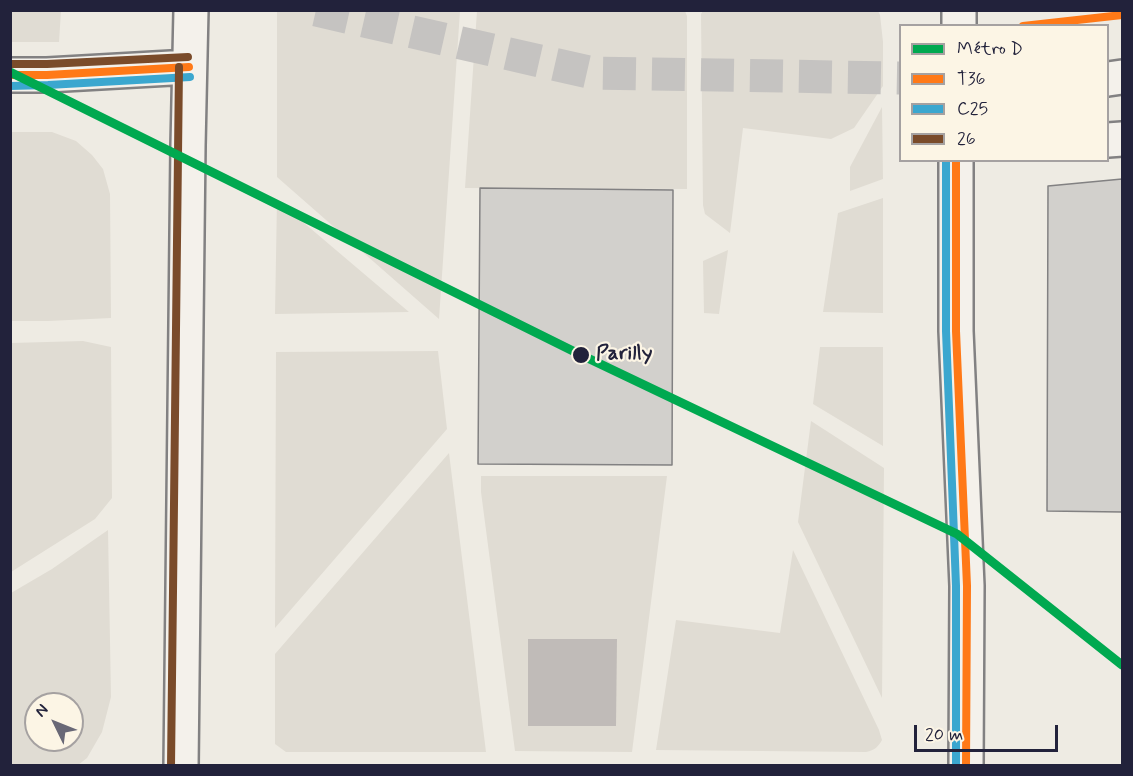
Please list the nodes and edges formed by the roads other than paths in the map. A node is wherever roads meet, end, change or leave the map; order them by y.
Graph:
1 (191, 10) edge
2 (189, 67) junction
3 (10, 75) edge
4 (956, 162) edge
5 (966, 762) edge
6 (182, 765) edge

1 - 2 street
2 - 3 street
2 - 6 street
4 - 5 street

